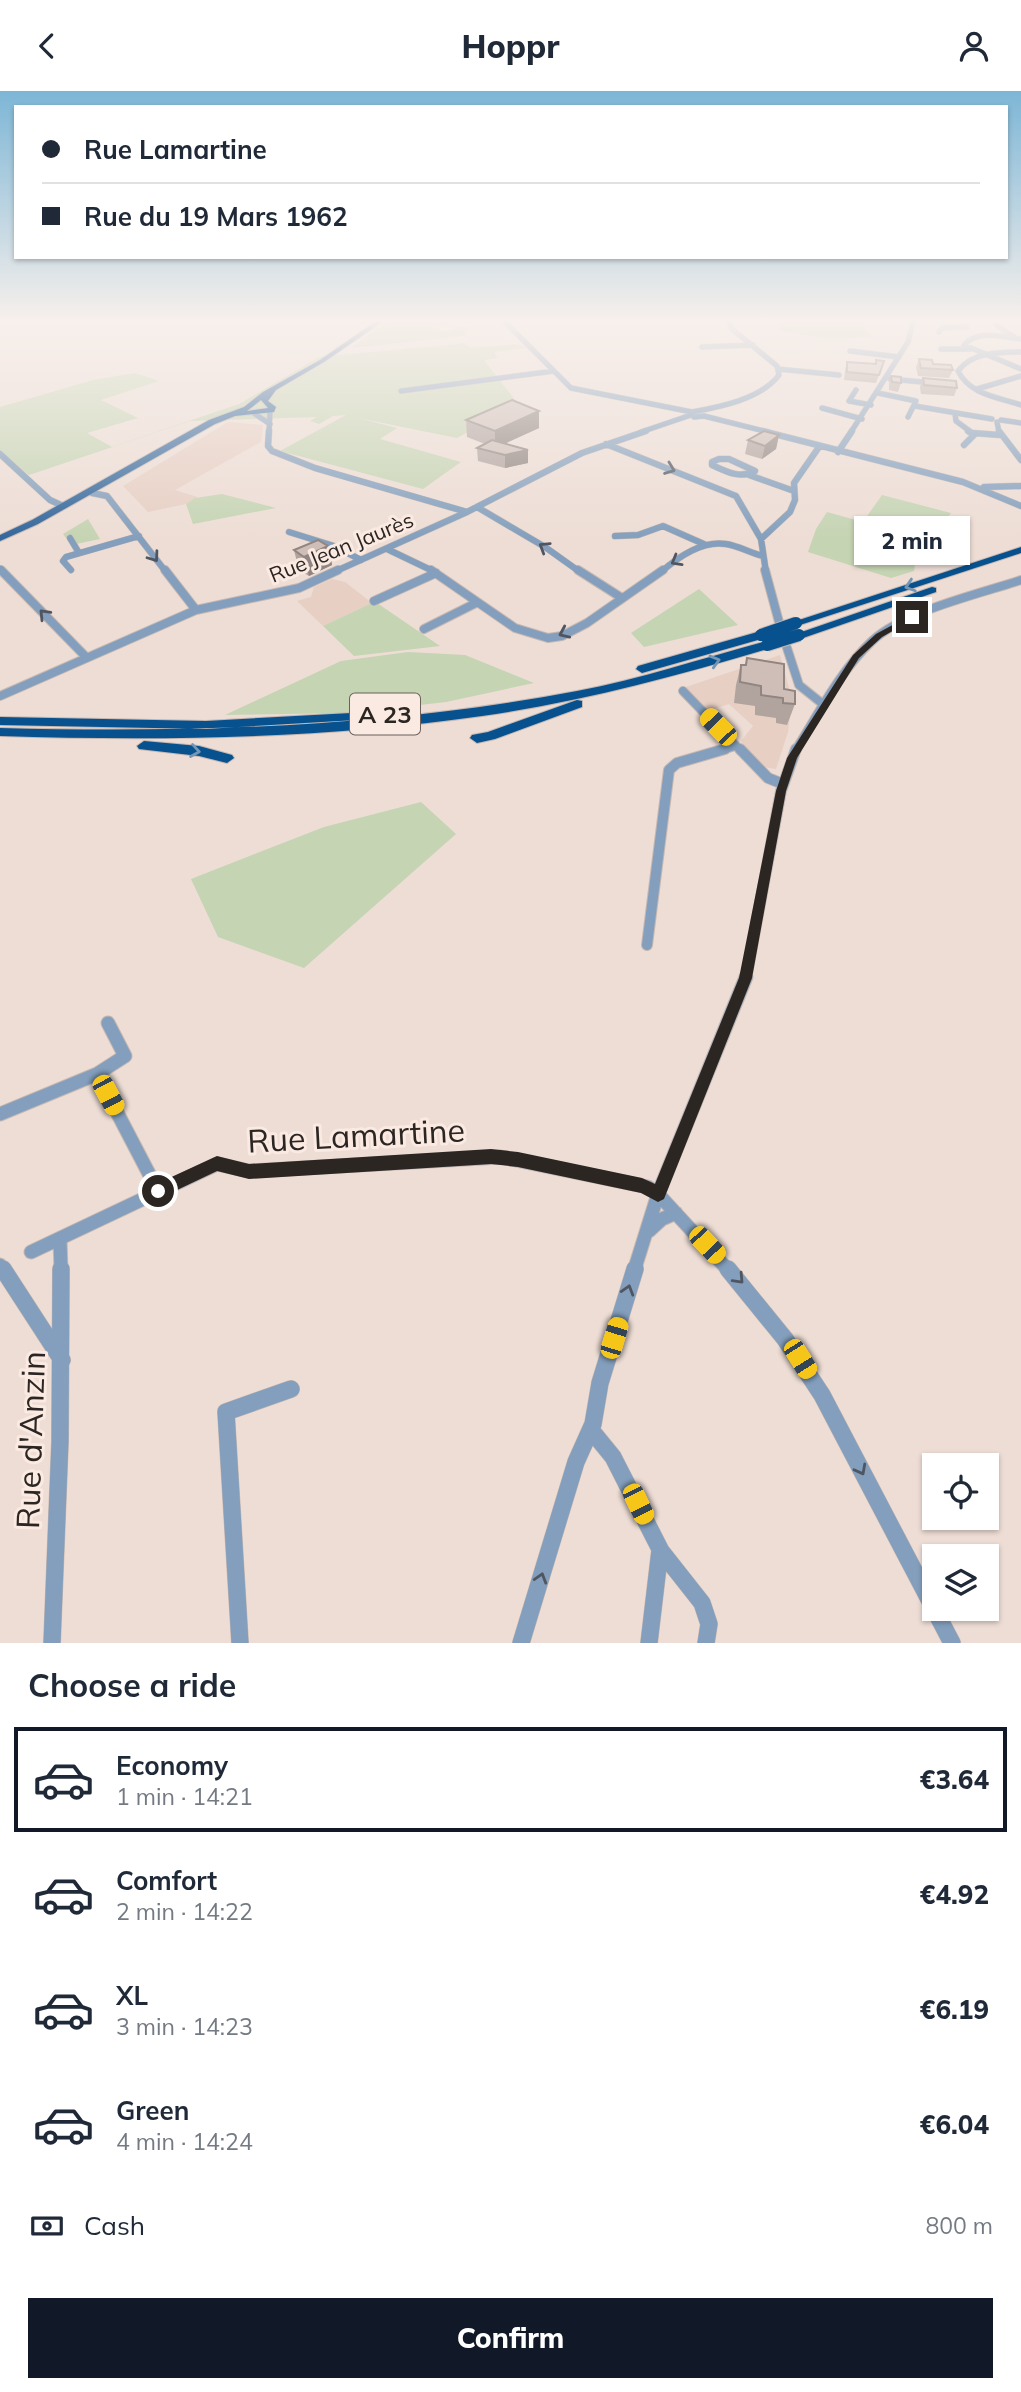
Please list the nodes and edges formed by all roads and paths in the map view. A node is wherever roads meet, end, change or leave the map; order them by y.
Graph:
1 (264, 394) edge
2 (268, 394) edge
3 (600, 394) edge
4 (752, 394) edge
5 (853, 394) edge
6 (877, 394) edge
7 (885, 394) edge
8 (985, 394) edge
9 (1021, 404) edge
10 (871, 405) junction
11 (915, 406) junction
12 (268, 408) junction
13 (822, 408) dead end
14 (251, 411) junction
15 (691, 414) junction
16 (702, 414) junction
17 (841, 414) junction
18 (955, 414) junction
19 (908, 417) dead end
20 (862, 419) junction
21 (834, 420) dead end
22 (997, 421) junction
23 (1021, 423) edge
24 (270, 424) junction
25 (973, 433) junction
26 (1000, 435) junction
27 (606, 444) junction
28 (964, 445) dead end
29 (819, 447) junction
30 (838, 452) junction
31 (0, 454) edge
32 (1021, 460) edge
33 (749, 475) junction
34 (1021, 486) edge
35 (981, 488) junction
36 (794, 491) junction
37 (92, 493) junction
38 (63, 506) junction
39 (1021, 506) edge
40 (478, 507) junction
41 (467, 512) junction
42 (289, 532) dead end
43 (139, 536) junction
44 (615, 536) dead end
45 (71, 538) dead end
46 (761, 539) junction
47 (0, 540) edge
48 (706, 545) junction
49 (387, 548) junction
50 (77, 550) junction
51 (1021, 550) edge
52 (763, 556) junction
53 (361, 560) junction
54 (1021, 561) edge
55 (0, 569) edge
56 (71, 570) dead end
57 (436, 573) junction
58 (1021, 580) edge
59 (622, 598) junction
60 (374, 601) dead end
61 (476, 603) junction
62 (196, 610) junction
63 (779, 622) dead end
64 (424, 628) dead end
65 (797, 629) junction
66 (764, 640) junction
67 (787, 648) dead end
68 (88, 658) junction
69 (662, 675) junction
70 (683, 691) dead end
71 (0, 697) edge
72 (824, 705) junction
73 (0, 721) edge
74 (0, 733) edge
75 (477, 738) dead end
76 (735, 746) junction
77 (228, 758) dead end
78 (783, 784) junction
79 (647, 945) dead end
80 (108, 1023) dead end
81 (97, 1074) junction
82 (0, 1114) edge
83 (158, 1191) junction
84 (658, 1194) junction
85 (676, 1213) junction
86 (644, 1239) junction
87 (60, 1240) junction
88 (31, 1252) dead end
89 (0, 1265) edge
90 (63, 1361) junction
91 (291, 1389) dead end
92 (591, 1430) junction
93 (660, 1550) junction
94 (52, 1643) edge
95 (240, 1643) edge
96 (521, 1643) edge
97 (649, 1643) edge
98 (706, 1643) edge
99 (952, 1643) edge

1 - 14 main road
2 - 12 main road
3 - 15 street
4 - 16 street
5 - 10 street
6 - 10 street
7 - 11 street
8 - 9 street
10 - 20 street
11 - 18 street
11 - 19 street
12 - 14 main road
12 - 24 street
13 - 17 street
14 - 24 street
14 - 37 main road
14 - 38 main road
15 - 16 street
15 - 27 street, Rue Jean Jaurès
16 - 29 street
17 - 20 street
17 - 21 street
18 - 22 street
18 - 25 street
20 - 30 street
22 - 23 street
22 - 26 street
24 - 41 street
25 - 26 street
25 - 28 street
26 - 32 street
27 - 40 street, Rue Jean Jaurès
27 -> 46 street
29 - 30 street
29 - 36 street
30 - 35 street
31 - 38 street
33 - 33 street
33 - 36 street
34 - 35 street
35 - 39 street
36 - 46 street
37 - 43 street
37 - 47 main road
38 - 47 main road
40 - 41 street, Rue Jean Jaurès
59 -> 40 street
41 - 49 street, Rue Jean Jaurès
42 - 53 street
43 - 50 street
43 -> 62 street
44 - 48 street
45 - 50 street
46 - 52 street
48 - 52 street
48 -> 59 street
49 - 53 street, Rue Jean Jaurès
49 - 57 street
50 - 56 street
51 -> 65 highway, A 23
52 - 63 street
53 - 62 street, Rue Jean Jaurès
54 - 65 highway, A 23
68 -> 55 street
57 - 60 street
57 - 61 street
58 - 72 street
59 -> 61 street
61 - 64 street
62 - 68 street, Rue Jean Jaurès
65 - 66 highway, A 23, bridge
69 -> 66 highway, A 23
66 - 73 highway, A 23
67 - 72 street
68 - 71 street, Rue Jean Jaurès
69 - 74 highway, A 23
69 - 75 highway
70 - 76 street
72 - 78 street
74 -> 77 highway
76 - 78 street
76 - 79 street
78 - 84 street
80 - 81 street
81 - 82 street
81 - 83 street
83 - 84 street, Rue Lamartine
83 - 87 street, Rue Lamartine
84 - 85 street
84 - 86 street
85 - 86 street
85 -> 99 street
92 -> 86 street
87 - 88 street, Rue Lamartine
87 - 90 street, Rue d'Anzin
89 - 90 street
90 - 94 street, Rue d'Anzin
91 - 95 street
92 - 93 street
96 -> 92 street
93 - 97 street
93 - 98 street

